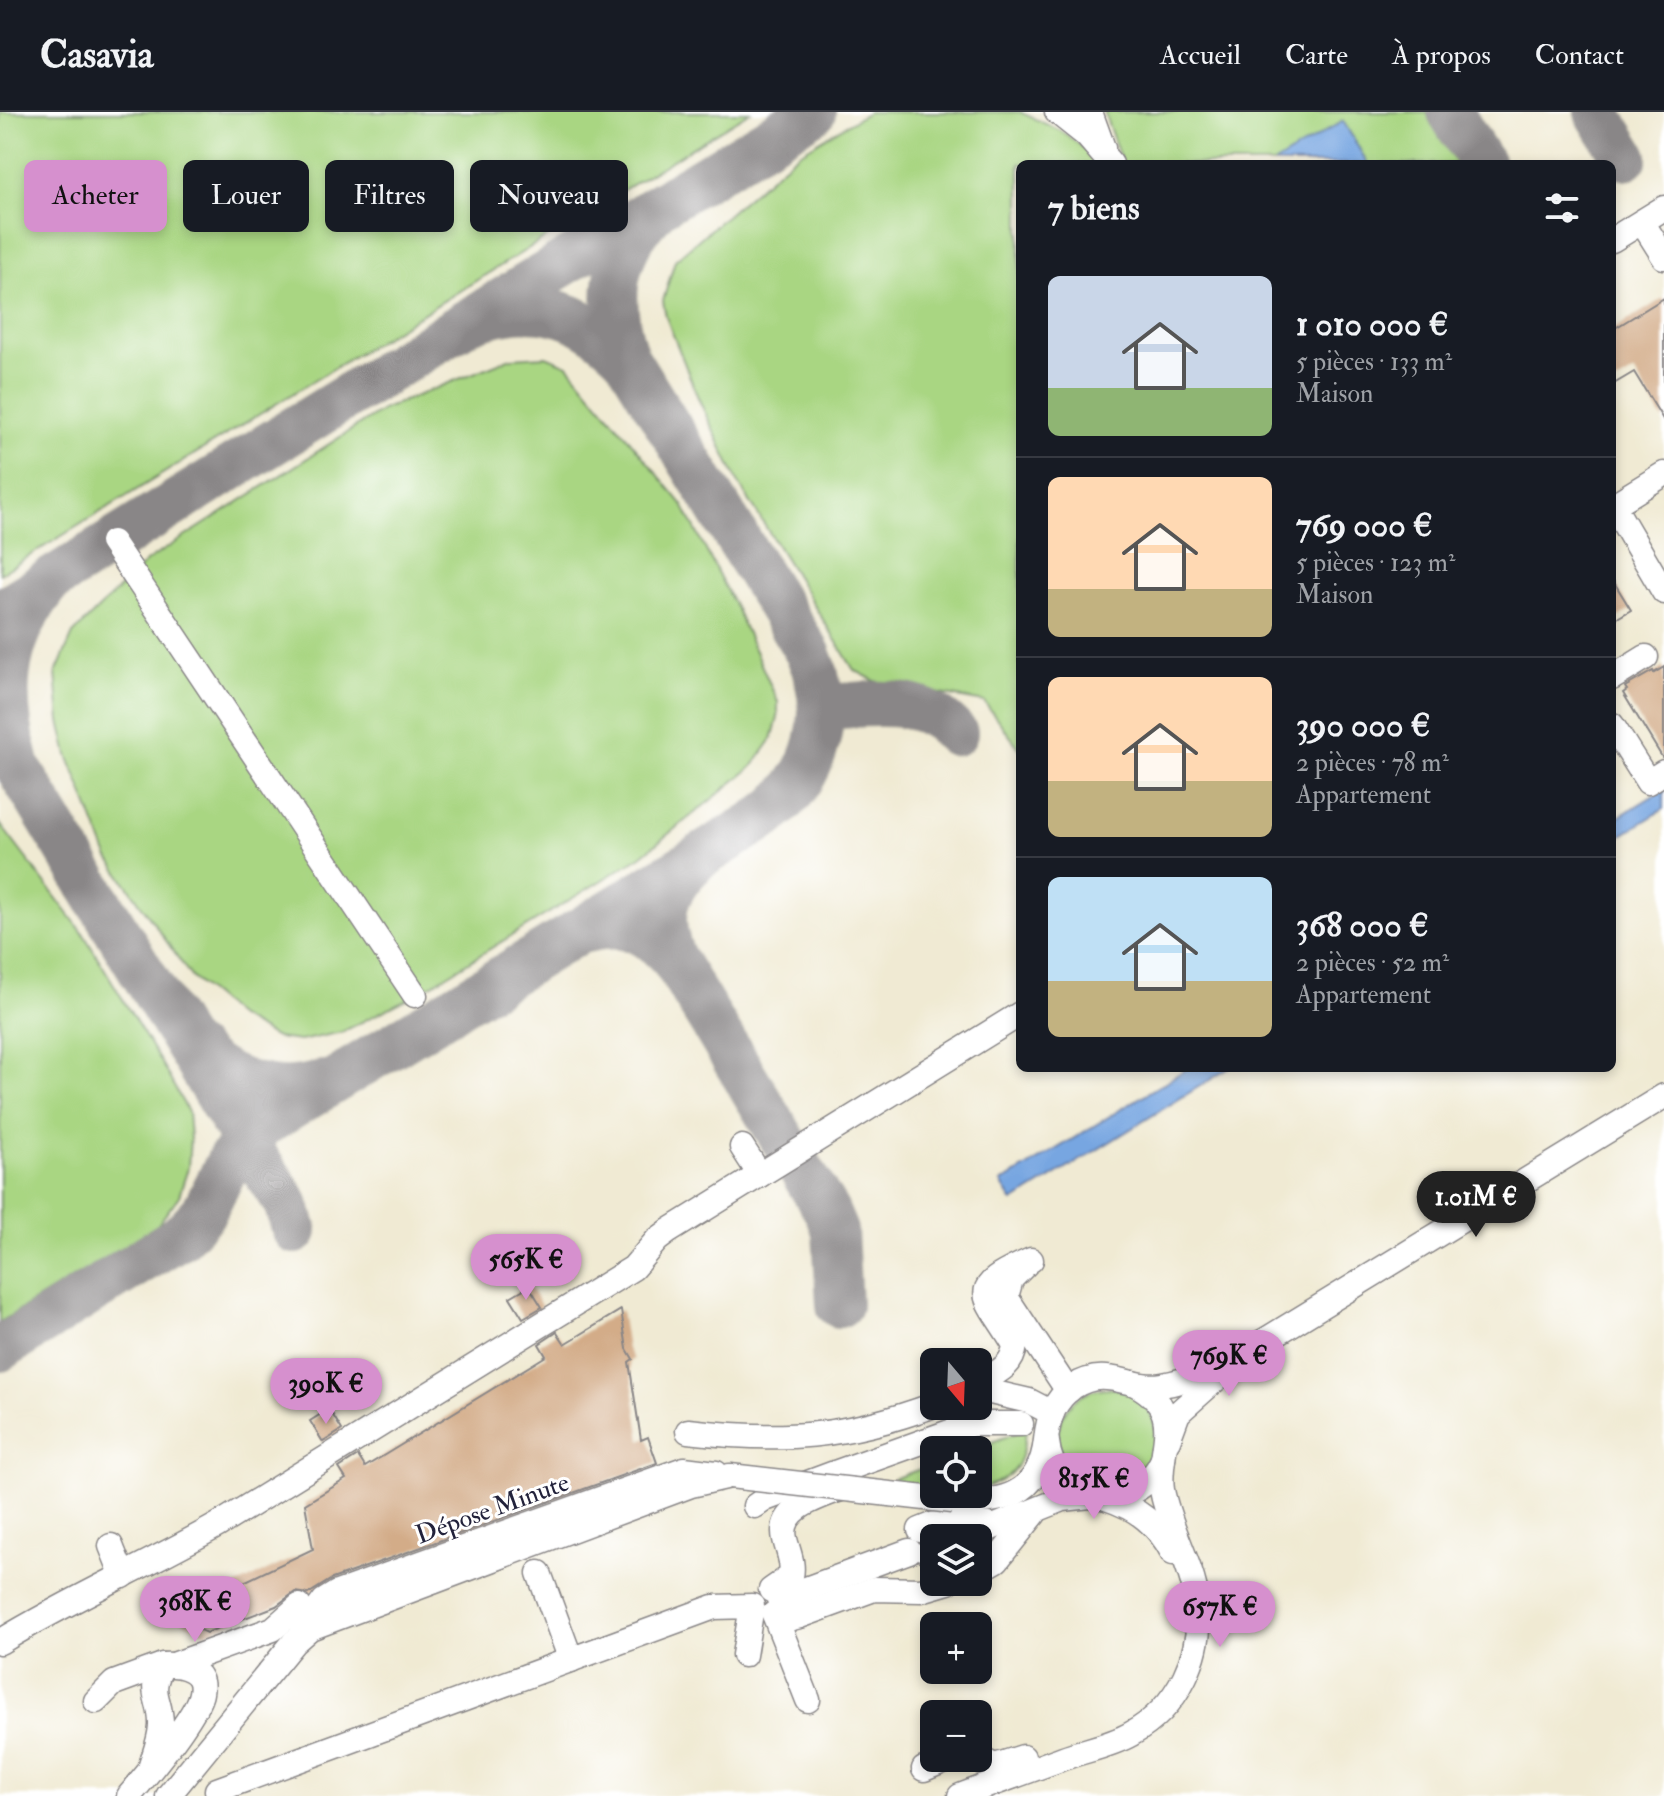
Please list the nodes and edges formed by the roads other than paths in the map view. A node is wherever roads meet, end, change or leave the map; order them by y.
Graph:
1 (1057, 112) edge
2 (1090, 112) edge
3 (1108, 160) edge
4 (1109, 160) edge
5 (1664, 208) edge
6 (1642, 222) junction
7 (1616, 238) edge
8 (1664, 257) edge
9 (1664, 474) edge
10 (1616, 505) edge
11 (1616, 512) edge
12 (112, 542) dead end
13 (1664, 592) edge
14 (1646, 657) dead end
15 (1616, 676) edge
16 (1616, 731) edge
17 (1664, 772) edge
18 (415, 995) dead end
19 (1016, 1016) edge
20 (1664, 1096) edge
21 (742, 1147) dead end
22 (760, 1175) junction
23 (1264, 1341) junction
24 (992, 1376) edge
25 (1132, 1382) junction
26 (992, 1390) edge
27 (1068, 1391) junction
28 (920, 1409) edge
29 (1052, 1413) junction
30 (956, 1420) edge
31 (976, 1420) edge
32 (1021, 1424) junction
33 (688, 1431) dead end
34 (986, 1436) edge
35 (1046, 1439) junction
36 (1166, 1449) junction
37 (920, 1459) edge
38 (1098, 1497) junction
39 (755, 1506) dead end
40 (1038, 1510) junction
41 (992, 1525) edge
42 (1002, 1525) junction
43 (992, 1529) edge
44 (920, 1544) edge
45 (111, 1546) dead end
46 (992, 1563) edge
47 (539, 1573) dead end
48 (123, 1576) junction
49 (920, 1590) edge
50 (783, 1592) junction
51 (726, 1605) junction
52 (299, 1606) dead end
53 (0, 1642) edge
54 (571, 1660) junction
55 (165, 1669) junction
56 (808, 1700) dead end
57 (1081, 1751) junction
58 (992, 1761) edge
59 (150, 1769) junction
60 (217, 1790) dead end
61 (129, 1796) edge
62 (168, 1796) edge
63 (960, 1796) edge

1 - 3 street
2 - 4 street
5 - 6 street
6 - 7 street
6 - 8 street
9 - 10 street
11 - 13 street
12 - 18 street
14 - 15 street
16 - 17 street
19 - 22 street
20 - 23 street
21 - 22 street
22 - 48 street
23 - 25 street
23 - 36 street
24 - 27 street
25 - 27 street
25 - 36 street
26 - 29 street
27 - 29 street
28 - 33 street
29 - 32 street
29 - 35 street
30 - 39 street
31 - 32 street
32 - 34 street
35 - 38 street
35 - 62 street, bridge
36 - 38 street
36 - 57 street
37 - 50 street
38 - 40 street
38 - 57 street
40 - 42 street
40 - 46 street
41 - 42 street
42 - 43 street
44 - 50 street
45 - 48 street
47 - 54 street
48 - 53 street
49 - 50 street
50 - 51 street
50 - 51 street
50 - 56 street
51 - 54 street
52 - 55 street
54 - 60 street
55 - 59 street
55 - 59 street
57 - 58 street
57 - 63 street
59 - 61 street

